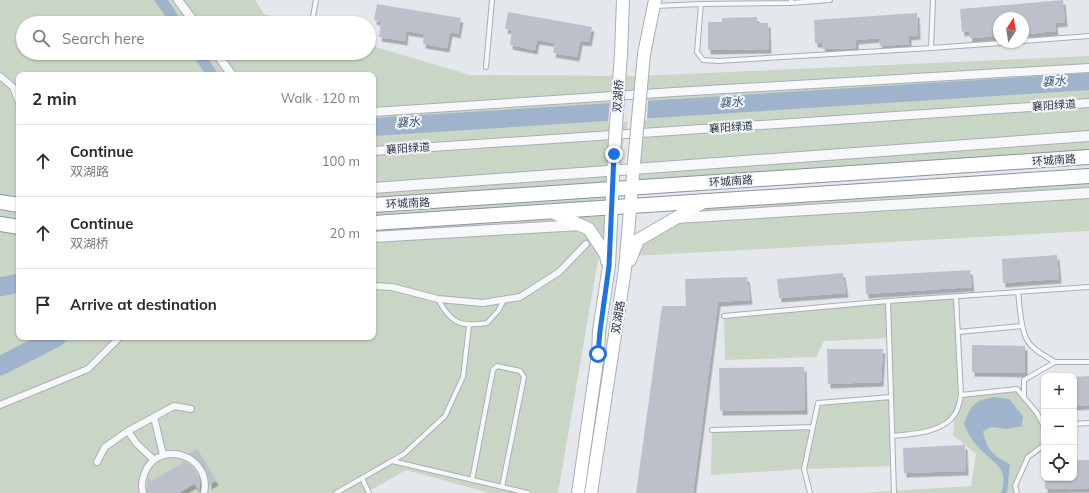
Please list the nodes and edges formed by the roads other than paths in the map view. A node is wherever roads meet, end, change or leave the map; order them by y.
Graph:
1 (178, 0) edge
2 (316, 0) edge
3 (492, 0) edge
4 (830, 0) edge
5 (932, 0) edge
6 (791, 1) edge
7 (623, 2) edge
8 (654, 3) edge
9 (701, 4) junction
10 (190, 16) edge
11 (313, 16) edge
12 (1089, 36) edge
13 (1029, 41) edge
14 (993, 44) edge
15 (931, 48) junction
16 (221, 60) edge
17 (486, 67) dead end
18 (1089, 68) edge
19 (230, 72) edge
20 (0, 76) edge
21 (16, 95) edge
22 (1089, 103) edge
23 (376, 112) edge
24 (1089, 136) edge
25 (376, 151) edge
26 (1089, 157) edge
27 (634, 168) junction
28 (613, 170) junction
29 (1089, 176) edge
30 (376, 188) edge
31 (632, 188) junction
32 (612, 189) junction
33 (1089, 193) edge
34 (706, 201) junction
35 (0, 202) edge
36 (16, 205) edge
37 (376, 205) edge
38 (631, 206) junction
39 (611, 207) junction
40 (550, 211) junction
41 (677, 218) junction
42 (376, 223) edge
43 (0, 224) edge
44 (581, 225) junction
45 (16, 227) edge
46 (376, 237) edge
47 (586, 244) dead end
48 (609, 266) junction
49 (625, 269) junction
50 (376, 286) edge
51 (1089, 287) edge
52 (1018, 292) junction
53 (956, 297) junction
54 (438, 300) junction
55 (504, 300) junction
56 (888, 301) junction
57 (724, 316) dead end
58 (469, 326) junction
59 (1022, 326) junction
60 (958, 332) junction
61 (117, 340) edge
62 (1055, 362) junction
63 (1089, 362) edge
64 (961, 396) junction
65 (891, 397) junction
66 (1024, 397) junction
67 (0, 405) edge
68 (190, 408) dead end
69 (154, 417) junction
70 (1041, 420) edge
71 (1089, 423) edge
72 (1077, 424) edge
73 (812, 427) junction
74 (712, 430) dead end
75 (128, 431) junction
76 (892, 436) junction
77 (1041, 447) edge
78 (164, 455) junction
79 (154, 460) junction
80 (392, 461) junction
81 (96, 462) dead end
82 (362, 478) junction
83 (472, 480) junction
84 (502, 487) junction
85 (143, 493) edge
86 (204, 493) edge
87 (336, 493) edge
88 (369, 493) edge
89 (528, 493) edge
90 (578, 493) edge
91 (591, 493) edge
92 (810, 493) edge
93 (894, 493) edge
94 (1017, 493) edge

1 - 10 street
2 - 11 lane
3 - 17 lane
4 - 6 lane
5 - 15 lane
6 - 9 lane
7 - 28 main road, 双湖桥, bridge
8 - 9 lane
8 - 27 main road, 双湖桥, bridge
9 - 15 lane
12 - 13 lane
14 - 15 lane
16 - 19 street
18 - 23 street
20 - 21 street
22 - 25 street, 襄阳绿道
24 - 27 street
26 - 31 highway, 环城南路
27 - 28 street
27 - 31 main road, 双湖桥
28 - 30 street
28 - 32 main road, 双湖桥
29 - 34 highway, 环城南路
31 - 32 highway, 环城南路
31 - 38 main road, 双湖路
32 - 37 highway, 环城南路
32 - 39 main road, 双湖路
33 - 41 street
34 - 38 highway, 环城南路
34 - 41 main road
35 - 36 highway
38 - 39 highway, 环城南路
38 - 49 main road, 双湖路
39 - 40 highway, 环城南路
39 - 48 main road, 双湖路
40 - 42 highway, 环城南路
40 - 44 main road
41 - 49 main road
43 - 45 highway
44 - 46 street
44 - 48 main road
47 - 55 street
48 - 90 main road, 双湖路
49 - 91 main road, 双湖路
50 - 54 street
51 - 52 lane
52 - 53 lane
52 - 59 lane
53 - 56 lane
53 - 60 lane
54 - 55 street
54 - 58 lane
55 - 58 lane
56 - 57 lane
56 - 65 lane
58 - 80 lane
59 - 60 lane
59 - 62 lane
60 - 64 lane
61 - 67 street
62 - 63 lane
62 - 66 lane
64 - 66 lane
64 - 76 lane
65 - 73 lane
65 - 76 lane
66 - 70 lane
68 - 69 street
69 - 75 street
69 - 78 street
71 - 72 lane
73 - 74 lane
73 - 92 lane
75 - 79 street
75 - 81 street
76 - 93 lane
77 - 94 lane
78 - 79 street
78 - 86 street
79 - 85 street
80 - 82 lane
80 - 83 lane
82 - 87 lane
82 - 88 lane
83 - 84 lane
83 - 84 lane
84 - 89 lane

